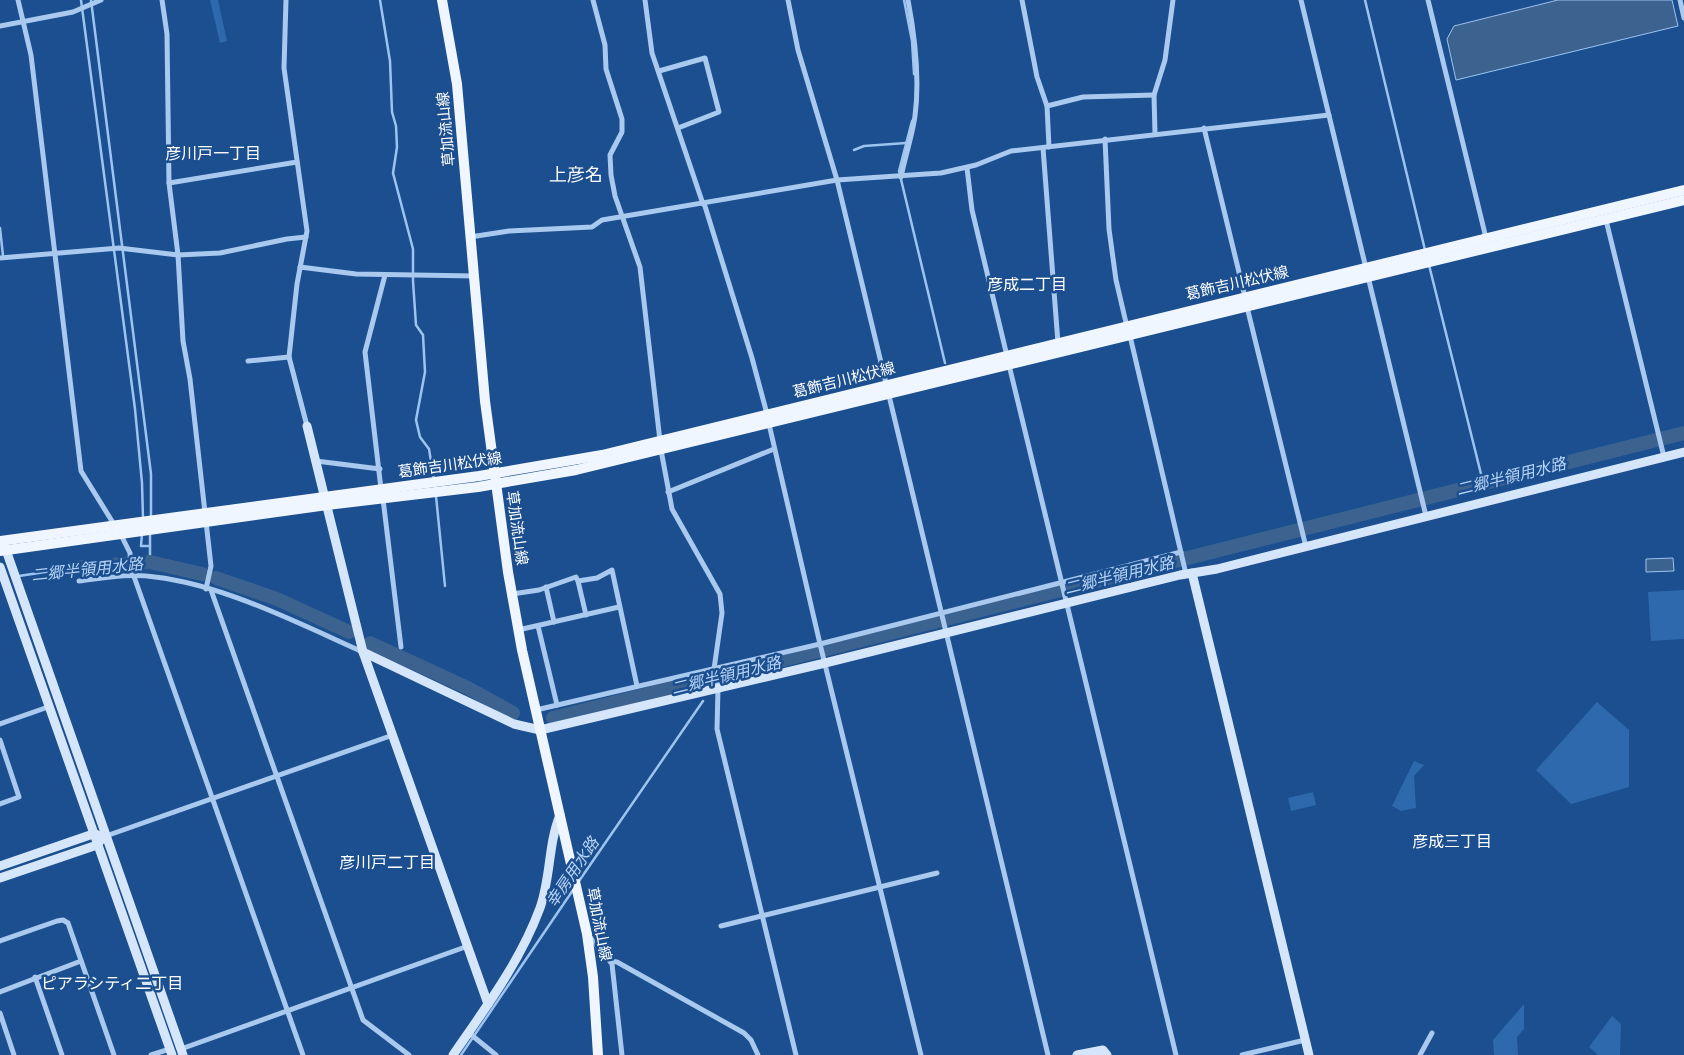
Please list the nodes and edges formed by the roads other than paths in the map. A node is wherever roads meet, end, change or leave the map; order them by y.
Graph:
1 (18, 0) edge
2 (101, 0) edge
3 (162, 0) edge
4 (286, 0) edge
5 (442, 0) edge
6 (593, 0) edge
7 (645, 0) edge
8 (788, 0) edge
9 (908, 0) edge
10 (1022, 0) edge
11 (1173, 0) edge
12 (1301, 0) edge
13 (1428, 0) edge
14 (1680, 0) edge
15 (1684, 18) edge
16 (23, 22) junction
17 (0, 26) edge
18 (659, 71) junction
19 (1154, 95) junction
20 (1047, 106) junction
21 (1329, 115) junction
22 (678, 128) junction
23 (1204, 128) junction
24 (1155, 134) junction
25 (1105, 139) junction
26 (1046, 147) junction
27 (297, 162) junction
28 (966, 168) junction
29 (901, 177) junction
30 (837, 180) junction
31 (169, 184) junction
32 (1684, 190) edge
33 (1684, 200) edge
34 (703, 203) junction
35 (622, 217) junction
36 (1605, 219) junction
37 (306, 237) junction
38 (470, 237) junction
39 (1486, 238) junction
40 (54, 252) junction
41 (178, 255) junction
42 (0, 258) edge
43 (300, 267) junction
44 (1368, 272) junction
45 (384, 275) junction
46 (474, 276) junction
47 (1246, 302) junction
48 (1128, 331) junction
49 (1058, 344) junction
50 (290, 357) junction
51 (1008, 360) junction
52 (248, 361) dead end
53 (888, 384) junction
54 (890, 395) junction
55 (768, 419) junction
56 (306, 426) joint
57 (660, 445) junction
58 (774, 449) junction
59 (1684, 452) edge
60 (1664, 458) junction
61 (316, 461) junction
62 (380, 469) junction
63 (495, 474) junction
64 (496, 485) junction
65 (668, 492) junction
66 (382, 494) junction
67 (327, 502) junction
68 (1426, 516) junction
69 (206, 518) junction
70 (118, 530) junction
71 (0, 541) edge
72 (1306, 547) junction
73 (2, 549) edge
74 (1182, 555) junction
75 (0, 567) edge
76 (1188, 570) junction
77 (134, 575) junction
78 (79, 581) dead end
79 (578, 581) junction
80 (1062, 585) junction
81 (546, 588) junction
82 (208, 590) junction
83 (512, 594) junction
84 (1066, 604) junction
85 (619, 607) junction
86 (943, 613) junction
87 (586, 615) junction
88 (554, 622) junction
89 (538, 626) junction
90 (946, 628) junction
91 (518, 630) junction
92 (401, 647) dead end
93 (822, 648) junction
94 (364, 652) junction
95 (826, 663) junction
96 (714, 669) junction
97 (717, 685) junction
98 (637, 686) junction
99 (557, 705) junction
100 (48, 706) junction
101 (536, 710) junction
102 (0, 724) edge
103 (540, 730) junction
104 (393, 734) junction
105 (0, 740) edge
106 (276, 776) junction
107 (213, 798) junction
108 (0, 804) edge
109 (560, 815) junction
110 (93, 834) junction
111 (106, 836) junction
112 (97, 844) junction
113 (0, 866) edge
114 (938, 873) dead end
115 (0, 878) edge
116 (881, 888) junction
117 (762, 916) junction
118 (721, 926) dead end
119 (587, 934) junction
120 (0, 942) edge
121 (468, 946) junction
122 (81, 961) junction
123 (610, 961) junction
124 (35, 977) junction
125 (352, 989) junction
126 (0, 992) edge
127 (488, 1004) junction
128 (288, 1011) junction
129 (0, 1013) edge
130 (1432, 1033) dead end
131 (472, 1035) junction
132 (1305, 1040) junction
133 (171, 1052) edge
134 (182, 1052) edge
135 (14, 1055) edge
136 (62, 1055) edge
137 (114, 1055) edge
138 (152, 1055) edge
139 (304, 1055) edge
140 (409, 1055) edge
141 (453, 1055) edge
142 (496, 1055) edge
143 (598, 1055) edge
144 (622, 1055) edge
145 (758, 1055) edge
146 (796, 1055) edge
147 (921, 1055) edge
148 (1048, 1055) edge
149 (1077, 1055) edge
150 (1107, 1055) edge
151 (1176, 1055) edge
152 (1242, 1055) edge
153 (1309, 1055) edge
154 (1420, 1055) edge

1 - 16 street
2 - 16 street
3 - 31 street
4 - 27 street
5 - 38 main road, 草加流山線
6 - 35 street
7 - 18 street
8 - 30 street
9 - 29 street
10 - 20 street
11 - 19 street
12 - 21 street
13 - 39 street
14 - 15 street
16 - 17 street
16 - 40 street
18 - 22 street
18 - 22 street
19 - 20 street
19 - 24 street
20 - 26 street
21 - 23 street
21 - 44 street
22 - 34 street
23 - 24 street
23 - 47 street
24 - 25 street
25 - 26 street
25 - 48 street
26 - 28 street
26 - 49 street
27 - 31 street
27 - 37 street
28 - 29 street
28 - 51 street
29 - 30 street
30 - 34 street
30 - 53 street
31 - 41 street
32 - 39 main road, 葛飾吉川松伏線
33 - 36 main road, 葛飾吉川松伏線
34 - 35 street
34 - 55 street
35 - 38 street
35 - 57 street
36 - 44 main road, 葛飾吉川松伏線
36 - 60 street
37 - 41 street
37 - 43 street
38 - 46 main road, 草加流山線
39 - 44 main road, 葛飾吉川松伏線
40 - 41 street
40 - 42 street
40 - 70 street
41 - 69 street
43 - 45 street
43 - 50 street
44 - 47 main road, 葛飾吉川松伏線
44 - 68 street
45 - 46 street
45 - 62 street
46 - 63 main road, 草加流山線
47 - 48 main road, 葛飾吉川松伏線
47 - 72 street
48 - 49 main road, 葛飾吉川松伏線
48 - 51 main road, 葛飾吉川松伏線
48 - 74 street
49 - 51 main road, 葛飾吉川松伏線
50 - 52 street
50 - 56 street
51 - 53 main road, 葛飾吉川松伏線
51 - 54 main road, 葛飾吉川松伏線
51 - 80 street
53 - 54 street
53 - 55 main road, 葛飾吉川松伏線
54 - 55 main road, 葛飾吉川松伏線
54 - 86 street
55 - 57 main road, 葛飾吉川松伏線
55 - 58 street
56 - 61 street
57 - 63 main road, 葛飾吉川松伏線
57 - 64 main road, 葛飾吉川松伏線
57 - 65 street
58 - 65 street
58 - 93 street
59 - 60 street
60 - 68 street
61 - 62 street
61 - 67 street
62 - 66 street
63 - 64 main road, 草加流山線
63 - 66 main road, 葛飾吉川松伏線
64 - 66 main road, 葛飾吉川松伏線
64 - 83 main road, 草加流山線
65 - 96 street
66 - 67 main road, 葛飾吉川松伏線
66 - 92 street
67 - 69 main road, 葛飾吉川松伏線
67 - 94 street
68 - 72 street
69 - 70 main road, 葛飾吉川松伏線
69 - 82 street
70 - 71 main road, 葛飾吉川松伏線
70 - 73 main road, 葛飾吉川松伏線
70 - 77 street
72 - 76 street
73 - 111 street
74 - 76 street
74 - 80 street
75 - 100 street
76 - 84 street
76 - 132 street
77 - 78 street
77 - 82 street
77 - 107 street
79 - 81 street
79 - 85 street
79 - 87 street
80 - 84 street
80 - 86 street
81 - 83 street
81 - 88 street
82 - 94 street
82 - 106 street
83 - 91 main road, 草加流山線
84 - 90 street
84 - 151 street
85 - 87 street
85 - 98 street
86 - 90 street
86 - 93 street
87 - 88 street
88 - 89 street
89 - 91 street
89 - 99 street
90 - 95 street
90 - 148 street
91 - 101 main road, 草加流山線
93 - 95 street
93 - 96 street
94 - 103 street
94 - 104 street
95 - 97 street
95 - 116 street
96 - 97 street
96 - 98 street
97 - 103 street
97 - 117 street
98 - 99 street
99 - 101 street
100 - 102 street
100 - 110 street
101 - 103 main road, 草加流山線
103 - 109 main road, 草加流山線
104 - 106 street
104 - 121 street
105 - 108 street
106 - 107 street
106 - 125 street
107 - 111 street
107 - 128 street
109 - 119 main road, 草加流山線
109 - 127 street
110 - 111 street
110 - 112 street
110 - 113 street
111 - 112 street
111 - 134 street
112 - 115 street
112 - 133 street
114 - 116 street
116 - 117 street
116 - 147 street
117 - 118 street
117 - 146 street
119 - 123 street
119 - 143 main road, 草加流山線
120 - 122 street
121 - 125 street
121 - 127 street
122 - 124 street
122 - 137 street
123 - 144 street
123 - 145 street
124 - 126 street
124 - 136 street
125 - 128 street
125 - 140 street
127 - 131 street
128 - 134 street
128 - 139 street
129 - 135 street
130 - 154 street
131 - 141 street
131 - 142 street
132 - 152 street
132 - 153 street
133 - 138 street
149 - 150 street

